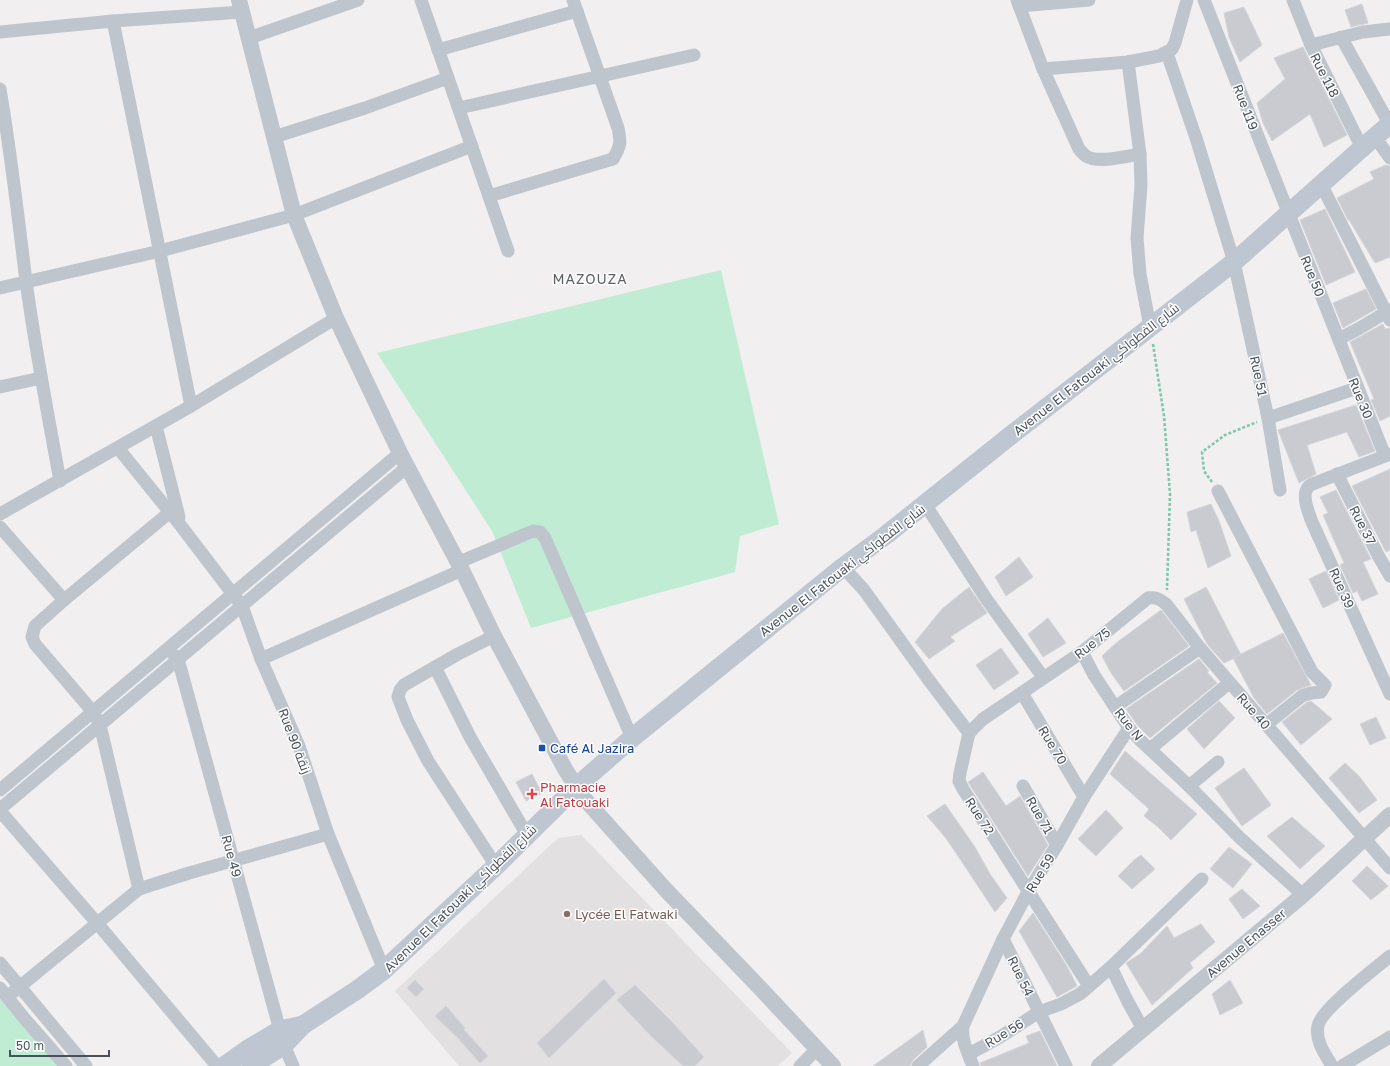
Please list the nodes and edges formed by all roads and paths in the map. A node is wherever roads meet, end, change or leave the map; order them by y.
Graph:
1 (358, 0) edge
2 (421, 0) edge
3 (1089, 0) edge
4 (1187, 0) edge
5 (1204, 0) edge
6 (1293, 0) edge
7 (1018, 3) edge
8 (241, 6) edge
9 (575, 6) edge
10 (113, 22) junction
11 (1390, 28) edge
12 (0, 32) edge
13 (1342, 37) junction
14 (249, 38) junction
15 (1311, 45) junction
16 (438, 50) junction
17 (1167, 53) junction
18 (694, 55) dead end
19 (1128, 62) junction
20 (1043, 70) junction
21 (599, 76) junction
22 (448, 78) junction
23 (0, 89) edge
24 (459, 108) junction
25 (1390, 125) edge
26 (274, 137) junction
27 (5, 142) edge
28 (1368, 142) junction
29 (472, 146) junction
30 (1140, 154) junction
31 (1390, 158) edge
32 (1321, 184) junction
33 (489, 196) junction
34 (1288, 214) junction
35 (294, 215) junction
36 (160, 251) junction
37 (508, 252) dead end
38 (1234, 262) junction
39 (26, 282) junction
40 (0, 288) edge
41 (1389, 314) edge
42 (336, 318) junction
43 (1150, 327) junction
44 (1338, 339) junction
45 (41, 378) junction
46 (0, 387) edge
47 (1357, 388) junction
48 (191, 406) junction
49 (1268, 418) junction
50 (156, 426) junction
51 (118, 448) junction
52 (1388, 455) edge
53 (403, 460) junction
54 (1337, 474) junction
55 (60, 481) junction
56 (1218, 490) joint
57 (1280, 490) dead end
58 (925, 504) junction
59 (173, 510) junction
60 (0, 514) edge
61 (0, 527) edge
62 (459, 567) junction
63 (843, 567) junction
64 (1390, 576) edge
65 (234, 594) junction
66 (64, 600) junction
67 (1166, 604) junction
68 (242, 606) junction
69 (494, 636) junction
70 (1200, 648) junction
71 (168, 649) junction
72 (1082, 652) junction
73 (178, 659) junction
74 (261, 659) junction
75 (435, 667) junction
76 (1043, 677) junction
77 (1229, 683) junction
78 (1022, 693) junction
79 (1390, 694) edge
80 (1115, 707) junction
81 (92, 712) junction
82 (100, 724) junction
83 (1266, 725) junction
84 (1129, 728) junction
85 (969, 733) junction
86 (632, 738) junction
87 (1150, 748) junction
88 (1218, 762) dead end
89 (1023, 786) dead end
90 (1189, 786) junction
91 (576, 787) junction
92 (0, 790) edge
93 (1084, 797) junction
94 (0, 810) edge
95 (1390, 815) edge
96 (328, 834) junction
97 (527, 835) junction
98 (1365, 838) junction
99 (1057, 845) junction
100 (233, 861) junction
101 (496, 866) junction
102 (1390, 868) edge
103 (1202, 879) dead end
104 (138, 889) junction
105 (1028, 892) junction
106 (1303, 895) junction
107 (97, 923) junction
108 (1003, 939) junction
109 (1390, 956) edge
110 (0, 964) edge
111 (1111, 967) junction
112 (384, 970) junction
113 (1089, 986) junction
114 (21, 987) junction
115 (4, 993) edge
116 (1039, 1012) junction
117 (963, 1026) junction
118 (1143, 1029) junction
119 (282, 1038) junction
120 (1390, 1038) edge
121 (816, 1049) junction
122 (971, 1060) edge
123 (65, 1066) edge
124 (86, 1066) edge
125 (217, 1066) edge
126 (224, 1066) edge
127 (251, 1066) edge
128 (292, 1066) edge
129 (800, 1066) edge
130 (833, 1066) edge
131 (918, 1066) edge
132 (1066, 1066) edge
133 (1099, 1066) edge
134 (1332, 1066) edge
135 (1342, 1066) edge

1 - 14 street
2 - 16 street
3 - 7 street
4 - 17 street
5 - 34 street, Rue 119
6 - 15 street, Rue 118
7 - 20 street
8 - 10 street
8 - 14 street
9 - 16 street
9 - 21 street
10 - 12 street
10 - 36 street
11 - 13 street
13 - 15 street
13 - 25 street
14 - 26 street
15 - 28 street, Rue 118
16 - 22 street
17 - 19 street
17 - 38 street, Rue 51
18 - 21 street
19 - 20 street
19 - 30 street
20 - 30 street
21 - 24 street
21 - 33 street
22 - 24 street
22 - 26 street
23 - 27 street
24 - 29 street
25 - 28 main road, Avenue El Fatouaki شارع الفطواكي
26 - 35 street
27 - 39 street
28 - 31 street, Rue 118
28 - 32 main road, Avenue El Fatouaki شارع الفطواكي
29 - 33 street
29 - 35 street
30 - 43 street
32 - 34 main road, Avenue El Fatouaki شارع الفطواكي
32 - 41 street
33 - 37 street
34 - 38 main road, Avenue El Fatouaki شارع الفطواكي
34 - 44 street, Rue 50
35 - 36 street
35 - 42 street
36 - 39 street
36 - 48 street
38 - 43 main road, Avenue El Fatouaki شارع الفطواكي
38 - 49 street, Rue 51
39 - 40 street
39 - 45 street
41 - 44 street
42 - 48 street
42 - 53 street
43 - 58 main road, Avenue El Fatouaki شارع الفطواكي
43 - 67 path
44 - 47 street, Rue 30
45 - 46 street
45 - 55 street
47 - 49 street
47 - 52 street, Rue 30
48 - 50 street
49 - 56 path
49 - 57 street, Rue 51
50 - 51 street
50 - 59 street, Rue 90 زنقة
51 - 55 street
51 - 59 street
52 - 54 street
53 - 62 street
53 - 65 street
53 - 68 street
54 - 64 street, Rue 37
54 - 79 street, Rue 39
55 - 60 street
56 - 83 street
58 - 63 main road, Avenue El Fatouaki شارع الفطواكي
58 - 76 street
59 - 65 street, Rue 90 زنقة
59 - 66 street
61 - 66 street
62 - 69 street
62 - 74 street
62 - 86 street
63 - 85 street
63 - 86 main road, Avenue El Fatouaki شارع الفطواكي
65 - 68 street, Rue 90 زنقة
65 - 71 street
66 - 81 street
67 - 70 street, Rue 40
67 - 72 street, Rue 75
68 - 73 street
68 - 74 street, Rue 90 زنقة
69 - 75 street
69 - 91 street
70 - 77 street, Rue 40
70 - 80 street
71 - 73 street, Rue 49
71 - 81 street
72 - 76 street, Rue 75
72 - 80 street, Rue N
73 - 82 street
73 - 100 street, Rue 49
74 - 96 street, Rue 90 زنقة
75 - 97 street
75 - 101 street
76 - 78 street, Rue 75
77 - 83 street, Rue 40
77 - 87 street
78 - 85 street, Rue 75
78 - 93 street, Rue 70
80 - 84 street, Rue N
81 - 82 street
81 - 92 street
82 - 94 street
82 - 104 street
83 - 98 street, Rue 40
84 - 87 street, Rue N
84 - 93 street, Rue 59
85 - 105 street, Rue 72
86 - 91 main road, Avenue El Fatouaki شارع الفطواكي
87 - 90 street, Rue N
88 - 90 street
89 - 99 street, Rue 71
90 - 106 street, Rue N
91 - 97 main road, Avenue El Fatouaki شارع الفطواكي
91 - 121 street
93 - 99 street, Rue 59
94 - 107 street
95 - 98 street, Avenue Enasser
96 - 100 street
96 - 112 street, Rue 90 زنقة
97 - 101 main road, Avenue El Fatouaki شارع الفطواكي
98 - 102 street, Rue 40
98 - 106 street, Avenue Enasser
99 - 105 street, Rue 59
100 - 104 street
100 - 119 street, Rue 49
101 - 112 main road, Avenue El Fatouaki شارع الفطواكي
103 - 111 street, Rue 56
104 - 107 street
105 - 108 street, Rue 59
105 - 113 street, Rue 72
106 - 118 street, Avenue Enasser
107 - 114 street
107 - 125 street
108 - 116 street, Rue 54
108 - 117 street, Rue 59
109 - 134 street
110 - 114 street
111 - 113 street, Rue 56
111 - 118 street
112 - 119 main road, Avenue El Fatouaki شارع الفطواكي
113 - 116 street, Rue 56
114 - 115 street
114 - 124 street
115 - 123 street
116 - 122 street, Rue 56
116 - 132 street, Rue 54
117 - 122 street
117 - 131 street
118 - 133 street, Avenue Enasser
119 - 126 main road, Avenue El Fatouaki شارع الفطواكي
119 - 127 main road, Avenue El Fatouaki شارع الفطواكي
119 - 128 street, Rue 49
120 - 135 street
121 - 129 street
121 - 130 street

